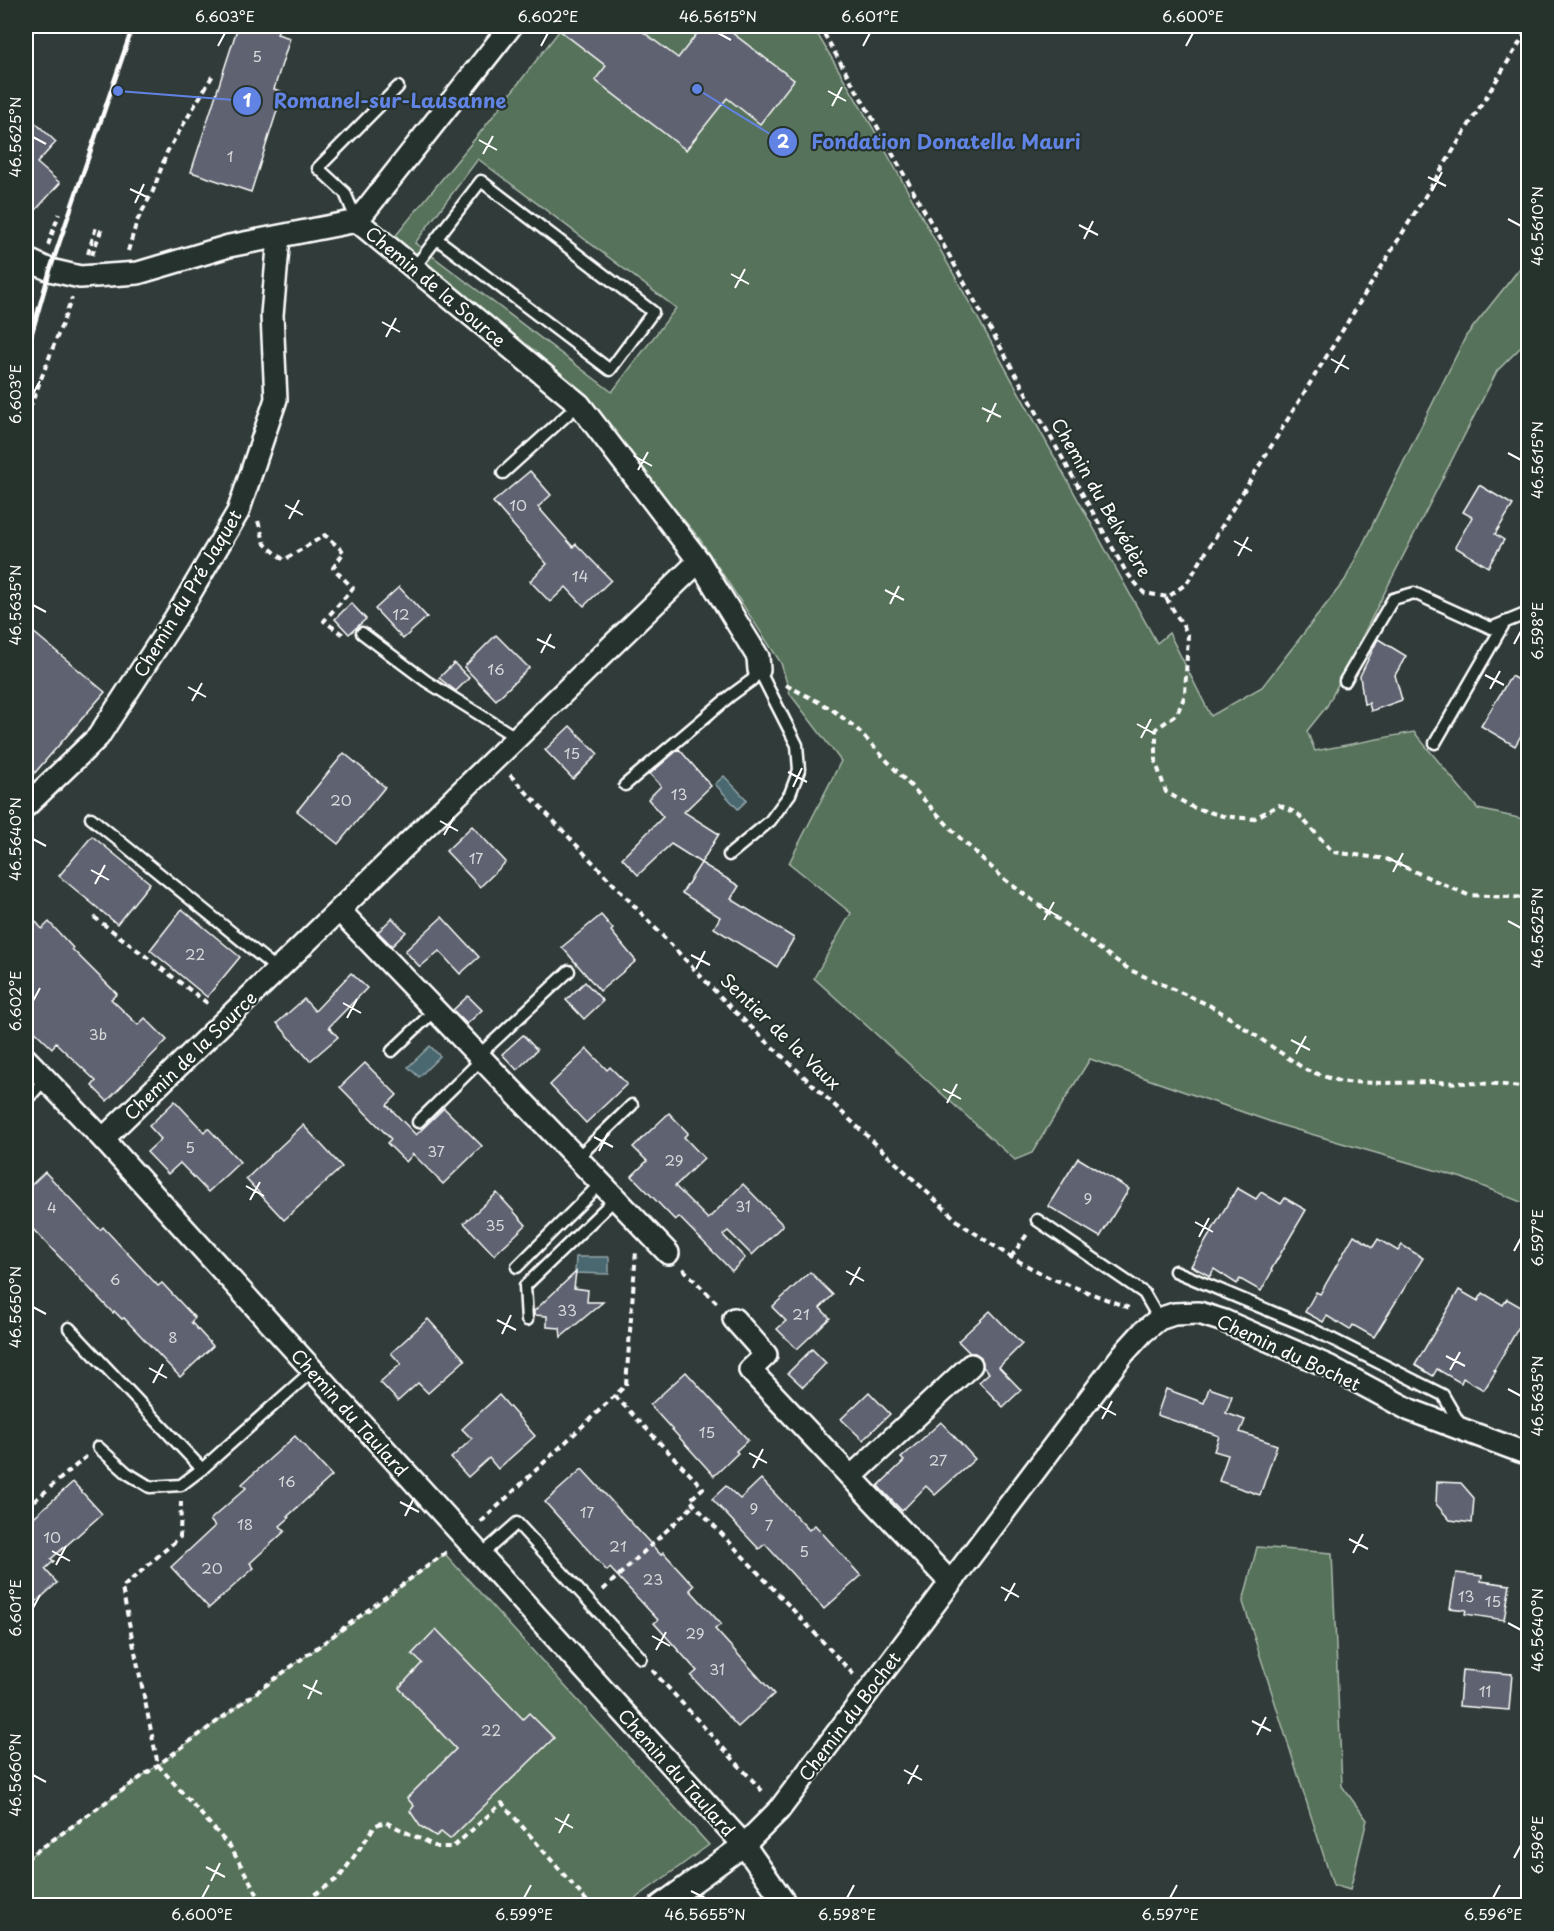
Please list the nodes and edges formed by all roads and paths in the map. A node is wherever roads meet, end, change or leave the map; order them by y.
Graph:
1 (511, 26) edge
2 (817, 26) edge
3 (1528, 29) edge
4 (213, 75) dead end
5 (398, 87) dead end
6 (59, 214) dead end
7 (357, 221) junction
8 (102, 228) dead end
9 (279, 237) junction
10 (437, 239) junction
11 (33, 262) edge
12 (414, 268) junction
13 (78, 271) junction
14 (121, 275) junction
15 (579, 404) junction
16 (26, 417) edge
17 (503, 473) dead end
18 (699, 561) junction
19 (1166, 597) junction
20 (1528, 613) edge
21 (1505, 622) junction
22 (362, 633) dead end
23 (759, 670) junction
24 (1345, 681) dead end
25 (517, 738) junction
26 (1436, 743) dead end
27 (494, 759) junction
28 (625, 785) dead end
29 (26, 807) edge
30 (91, 818) dead end
31 (729, 855) dead end
32 (1528, 898) edge
33 (340, 911) junction
34 (94, 917) dead end
35 (278, 970) junction
36 (569, 971) dead end
37 (434, 1011) junction
38 (228, 1019) junction
39 (392, 1051) dead end
40 (479, 1058) junction
41 (26, 1059) edge
42 (45, 1079) junction
43 (1528, 1088) edge
44 (26, 1101) edge
45 (632, 1105) dead end
46 (418, 1122) dead end
47 (103, 1139) junction
48 (576, 1159) junction
49 (607, 1192) junction
50 (1037, 1220) joint
51 (637, 1223) junction
52 (668, 1253) joint
53 (1011, 1257) junction
54 (517, 1267) dead end
55 (1175, 1271) dead end
56 (1159, 1319) junction
57 (527, 1320) dead end
58 (734, 1320) joint
59 (69, 1328) dead end
60 (971, 1365) dead end
61 (312, 1371) junction
62 (615, 1396) junction
63 (1463, 1429) junction
64 (98, 1447) joint
65 (1528, 1454) edge
66 (202, 1468) junction
67 (851, 1477) junction
68 (181, 1485) junction
69 (694, 1505) junction
70 (26, 1508) edge
71 (474, 1528) dead end
72 (448, 1551) dead end
73 (480, 1556) junction
74 (950, 1582) junction
75 (590, 1602) junction
76 (641, 1658) joint
77 (861, 1682) dead end
78 (158, 1765) junction
79 (771, 1800) dead end
80 (744, 1845) junction
81 (26, 1859) edge
82 (264, 1905) edge
83 (297, 1905) edge
84 (591, 1905) edge
85 (660, 1905) edge
86 (787, 1905) edge

1 - 7 street
2 - 19 path, Chemin du Belvédère
3 - 19 path
4 - 14 path
5 - 7 lane
6 - 11 path
7 - 9 street, Chemin de la Source
7 - 12 street, Chemin de la Source
8 - 13 path
9 - 14 street, Chemin de la Source
9 - 29 street, Chemin du Pré Jaquet
10 - 10 lane
10 - 12 lane
11 - 13 street
12 - 15 street, Chemin de la Source
13 - 14 street, Chemin de la Source
13 - 16 path
15 - 17 lane
15 - 18 street, Chemin de la Source
18 - 23 street, Chemin de la Source
18 - 25 street, Chemin de la Source
19 - 32 path
20 - 21 lane
21 - 24 lane
21 - 26 lane
22 - 25 lane
23 - 28 lane
23 - 31 lane, Chemin de la Source
23 - 43 path
25 - 27 street, Chemin de la Source
27 - 33 street, Chemin de la Source
27 - 53 path, Sentier de la Vaux
30 - 35 lane
33 - 35 street, Chemin de la Source
33 - 37 street
34 - 38 path
35 - 38 street, Chemin de la Source
36 - 40 lane
37 - 39 lane
37 - 40 street
38 - 47 street, Chemin de la Source
40 - 46 lane
40 - 48 street
41 - 42 street, Chemin du Taulard
42 - 44 lane
42 - 47 street, Chemin du Taulard
45 - 48 lane
47 - 61 street, Chemin du Taulard
48 - 49 street
49 - 51 street
49 - 54 lane
49 - 57 lane
50 - 53 path
50 - 56 lane
51 - 52 street
51 - 62 path
52 - 58 path
53 - 56 path, Sentier de la Vaux
55 - 63 lane
56 - 63 street, Chemin du Bochet
56 - 74 street, Chemin du Bochet
58 - 67 street
59 - 66 lane
60 - 67 street
61 - 66 lane
61 - 73 street, Chemin du Taulard
62 - 69 path
62 - 71 path
63 - 65 street, Chemin du Bochet
64 - 68 lane
64 - 70 path
66 - 68 lane
67 - 74 street
68 - 78 path
69 - 75 path
69 - 77 path
72 - 78 path
73 - 75 lane
73 - 80 street, Chemin du Taulard
74 - 80 street, Chemin du Bochet
75 - 76 lane
76 - 79 path
78 - 81 path
78 - 82 path
80 - 85 street, Chemin du Bochet
80 - 86 street, Chemin du Taulard
83 - 84 path

